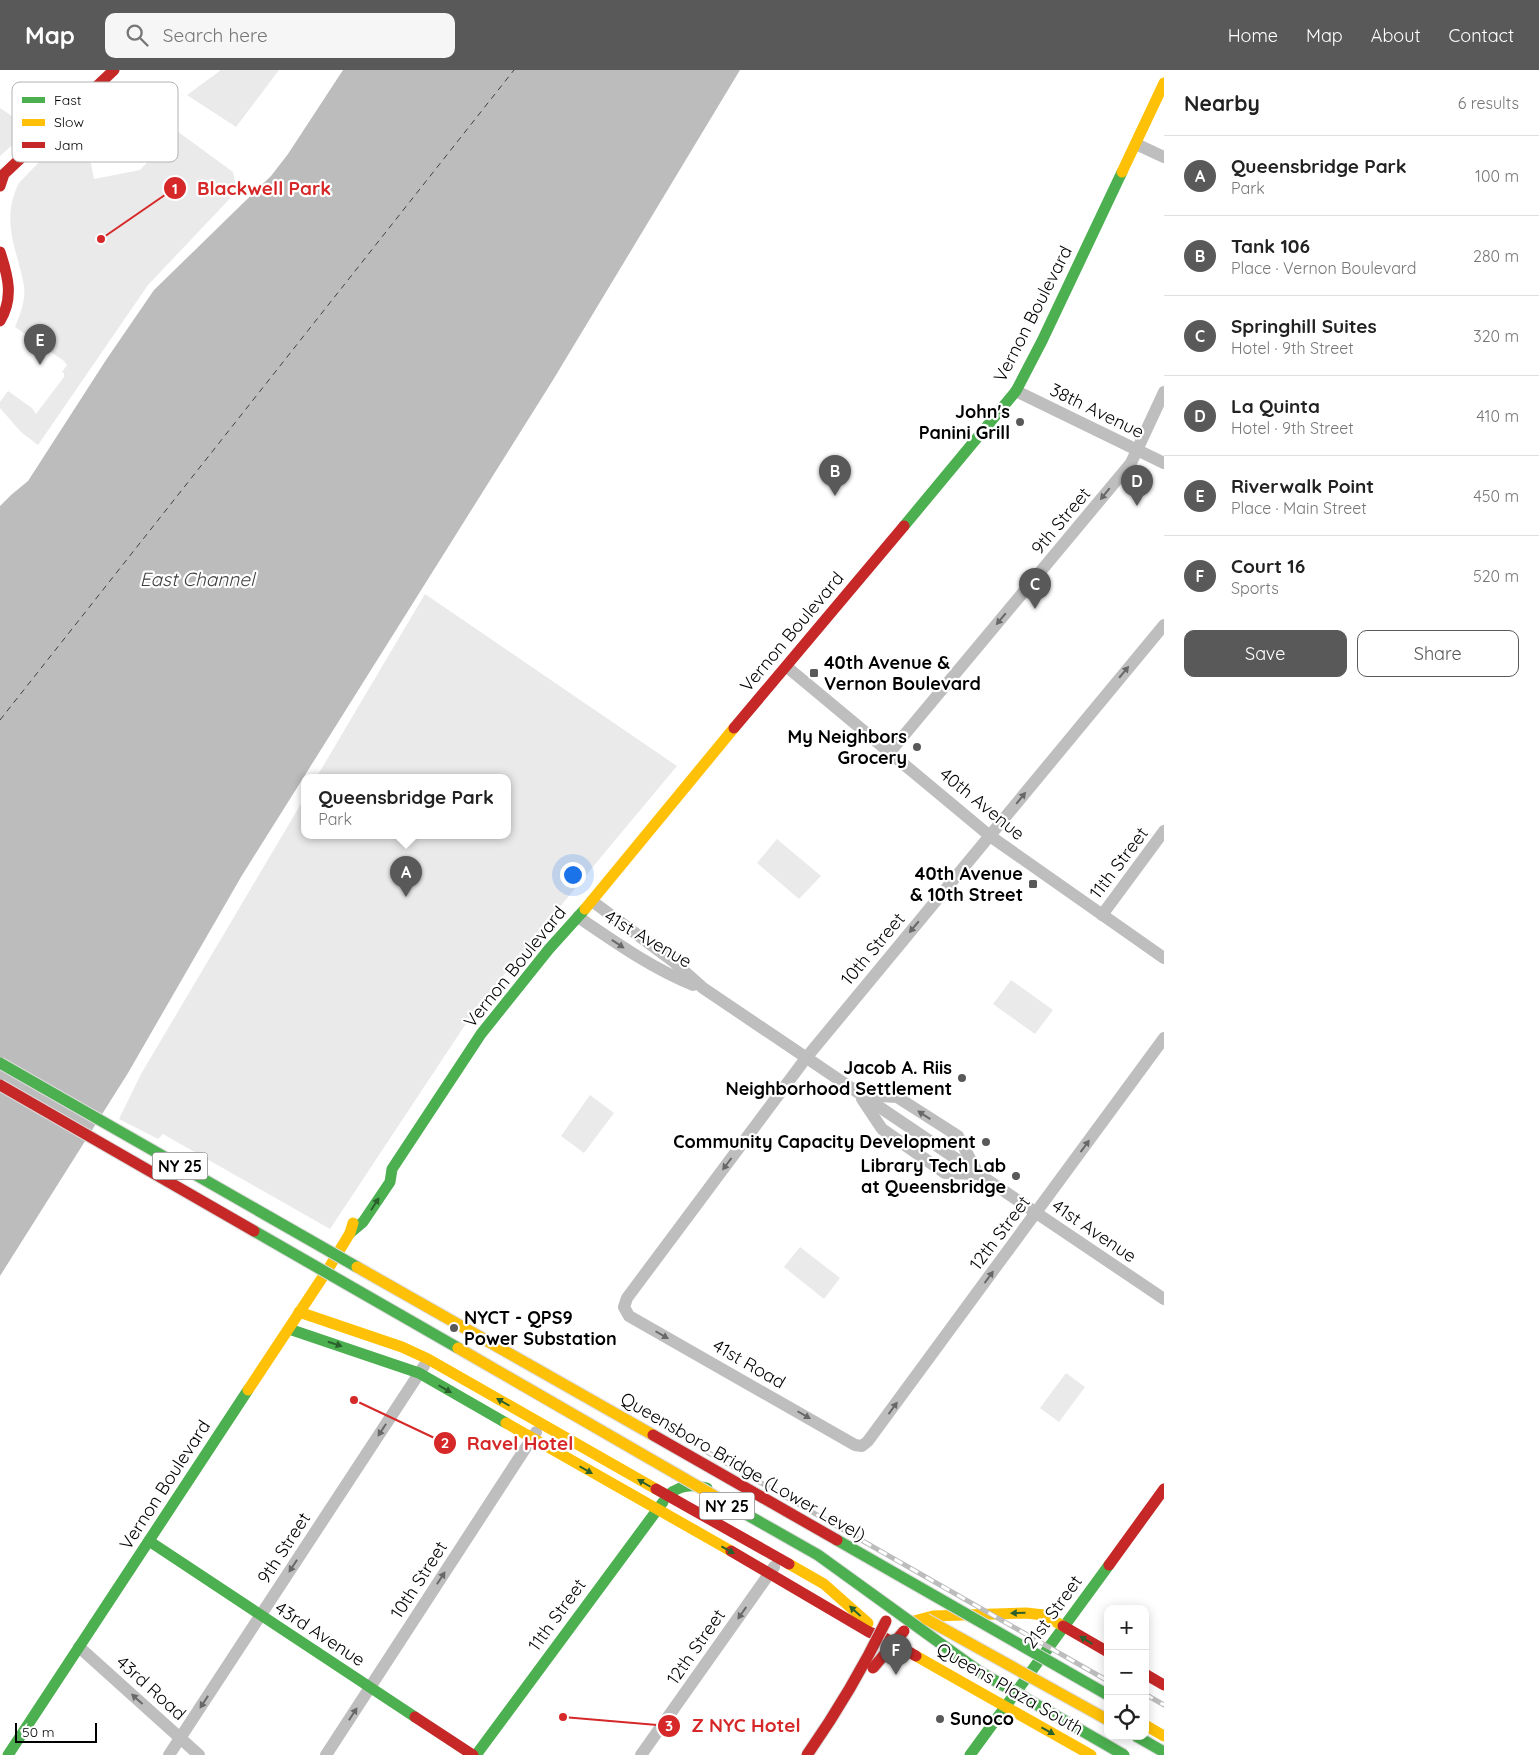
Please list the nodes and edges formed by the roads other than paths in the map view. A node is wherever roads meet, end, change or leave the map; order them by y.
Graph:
1 (114, 70) edge
2 (101, 82) edge
3 (1164, 83) edge
4 (1136, 144) junction
5 (1164, 157) edge
6 (16, 162) edge
7 (0, 183) edge
8 (0, 252) edge
9 (0, 321) edge
10 (1016, 390) junction
11 (1164, 392) edge
12 (1137, 450) junction
13 (1164, 463) edge
14 (1164, 625) edge
15 (786, 666) junction
16 (890, 752) junction
17 (1164, 831) edge
18 (990, 836) junction
19 (592, 901) junction
20 (1102, 915) junction
21 (578, 917) junction
22 (1164, 958) edge
23 (703, 988) junction
24 (1164, 1038) edge
25 (806, 1058) junction
26 (0, 1063) edge
27 (0, 1070) edge
28 (0, 1085) edge
29 (0, 1091) edge
30 (860, 1095) junction
31 (979, 1174) junction
32 (1036, 1213) junction
33 (359, 1272) junction
34 (1164, 1299) edge
35 (624, 1307) joint
36 (299, 1312) junction
37 (289, 1329) junction
38 (428, 1359) junction
39 (419, 1373) junction
40 (540, 1424) junction
41 (532, 1438) junction
42 (862, 1446) joint
43 (1164, 1490) edge
44 (667, 1496) junction
45 (657, 1510) junction
46 (149, 1541) junction
47 (852, 1558) junction
48 (780, 1559) junction
49 (770, 1574) junction
50 (881, 1579) dead end
51 (924, 1609) dead end
52 (260, 1616) junction
53 (1064, 1626) junction
54 (885, 1638) junction
55 (79, 1647) junction
56 (1105, 1650) edge
57 (1149, 1676) edge
58 (1164, 1685) edge
59 (370, 1687) junction
60 (1104, 1693) edge
61 (1104, 1702) edge
62 (1006, 1708) junction
63 (1104, 1714) edge
64 (833, 1718) junction
65 (1104, 1718) edge
66 (1149, 1718) edge
67 (1149, 1727) edge
68 (1164, 1727) edge
69 (1164, 1736) edge
70 (180, 1738) junction
71 (1149, 1739) edge
72 (1143, 1740) edge
73 (1164, 1748) edge
74 (1164, 1752) edge
75 (8, 1755) edge
76 (170, 1755) edge
77 (199, 1755) edge
78 (326, 1755) edge
79 (475, 1755) edge
80 (641, 1755) edge
81 (803, 1755) edge
82 (807, 1755) edge
83 (970, 1755) edge
84 (1091, 1755) edge
85 (1124, 1755) edge

1 - 2 main road
3 - 4 main road, Vernon Boulevard
4 - 5 street
4 - 10 main road, Vernon Boulevard
6 - 7 main road
8 - 9 main road
10 - 12 street, 38th Avenue
10 - 15 main road, Vernon Boulevard
11 - 12 street, 9th Street
12 - 13 street, 38th Avenue
12 -> 16 street, 9th Street
18 -> 14 street, 10th Street
15 - 16 street, 40th Avenue
15 - 19 main road, Vernon Boulevard
16 - 18 street, 40th Avenue
17 - 20 street, 11th Street
18 - 20 street, 40th Avenue
18 -> 25 street, 10th Street
19 - 21 main road, Vernon Boulevard
19 - 23 street, 41st Avenue
20 - 22 street, 40th Avenue
21 -> 23 street, 41st Avenue
21 - 36 main road, Vernon Boulevard
23 - 25 street, 41st Avenue
32 -> 24 street, 12th Street
25 - 30 street, 41st Avenue
25 -> 35 street, 10th Street
26 - 33 main road, NY 25, bridge
27 - 33 main road
28 - 85 main road, bridge
29 - 65 main road, NY 25, bridge
30 - 31 street, 41st Avenue
30 - 31 street, 41st Avenue
31 -> 30 street, 41st Avenue
31 - 32 street, 41st Avenue
32 - 34 street, 41st Avenue
42 -> 32 street, 12th Street
33 - 47 main road
33 - 60 main road, Queensboro Bridge (Lower Level) / NY 25, bridge
35 -> 42 street, 41st Road
36 - 37 main road, Vernon Boulevard
36 - 38 main road, Queens Plaza South
37 -> 39 main road, Queens Plaza South
37 - 46 main road, Vernon Boulevard
38 - 39 street, 9th Street
40 -> 38 main road, Queens Plaza South
39 -> 41 main road, Queens Plaza South
39 -> 52 street, 9th Street
40 - 41 street, 10th Street
44 -> 40 main road, Queens Plaza South
41 -> 45 main road, Queens Plaza South
59 -> 41 street, 10th Street
43 - 53 main road, 21st Street
44 - 45 main road, 11th Street
44 - 48 main road, Queens Plaza South
44 - 64 main road, bridge
45 -> 49 main road, Queens Plaza South
45 - 79 main road, 11th Street
46 - 52 main road, 43rd Avenue
46 - 55 main road, Vernon Boulevard
47 - 50 main road
47 - 61 main road
48 - 49 street, 12th Street
54 -> 48 main road, Queens Plaza South
49 - 54 main road, Queens Plaza South
49 -> 80 street, 12th Street
51 - 63 main road, bridge
52 - 59 main road, 43rd Avenue
52 -> 70 street, 9th Street
56 -> 53 main road
53 - 62 main road, 21st Street
53 -> 64 main road, bridge
54 - 62 main road, Queens Plaza South
54 - 81 street
70 -> 55 street, 43rd Road
55 - 75 main road, Vernon Boulevard
57 - 58 main road
78 -> 59 street, 10th Street
59 - 79 main road, 43rd Avenue
62 - 83 main road, 21st Street
62 -> 84 main road, Queens Plaza South
64 - 82 main road, bridge
66 - 68 main road
67 - 69 main road
70 - 76 street, 9th Street
70 - 77 street, 43rd Road
71 - 73 main road, bridge
72 - 74 main road, bridge

